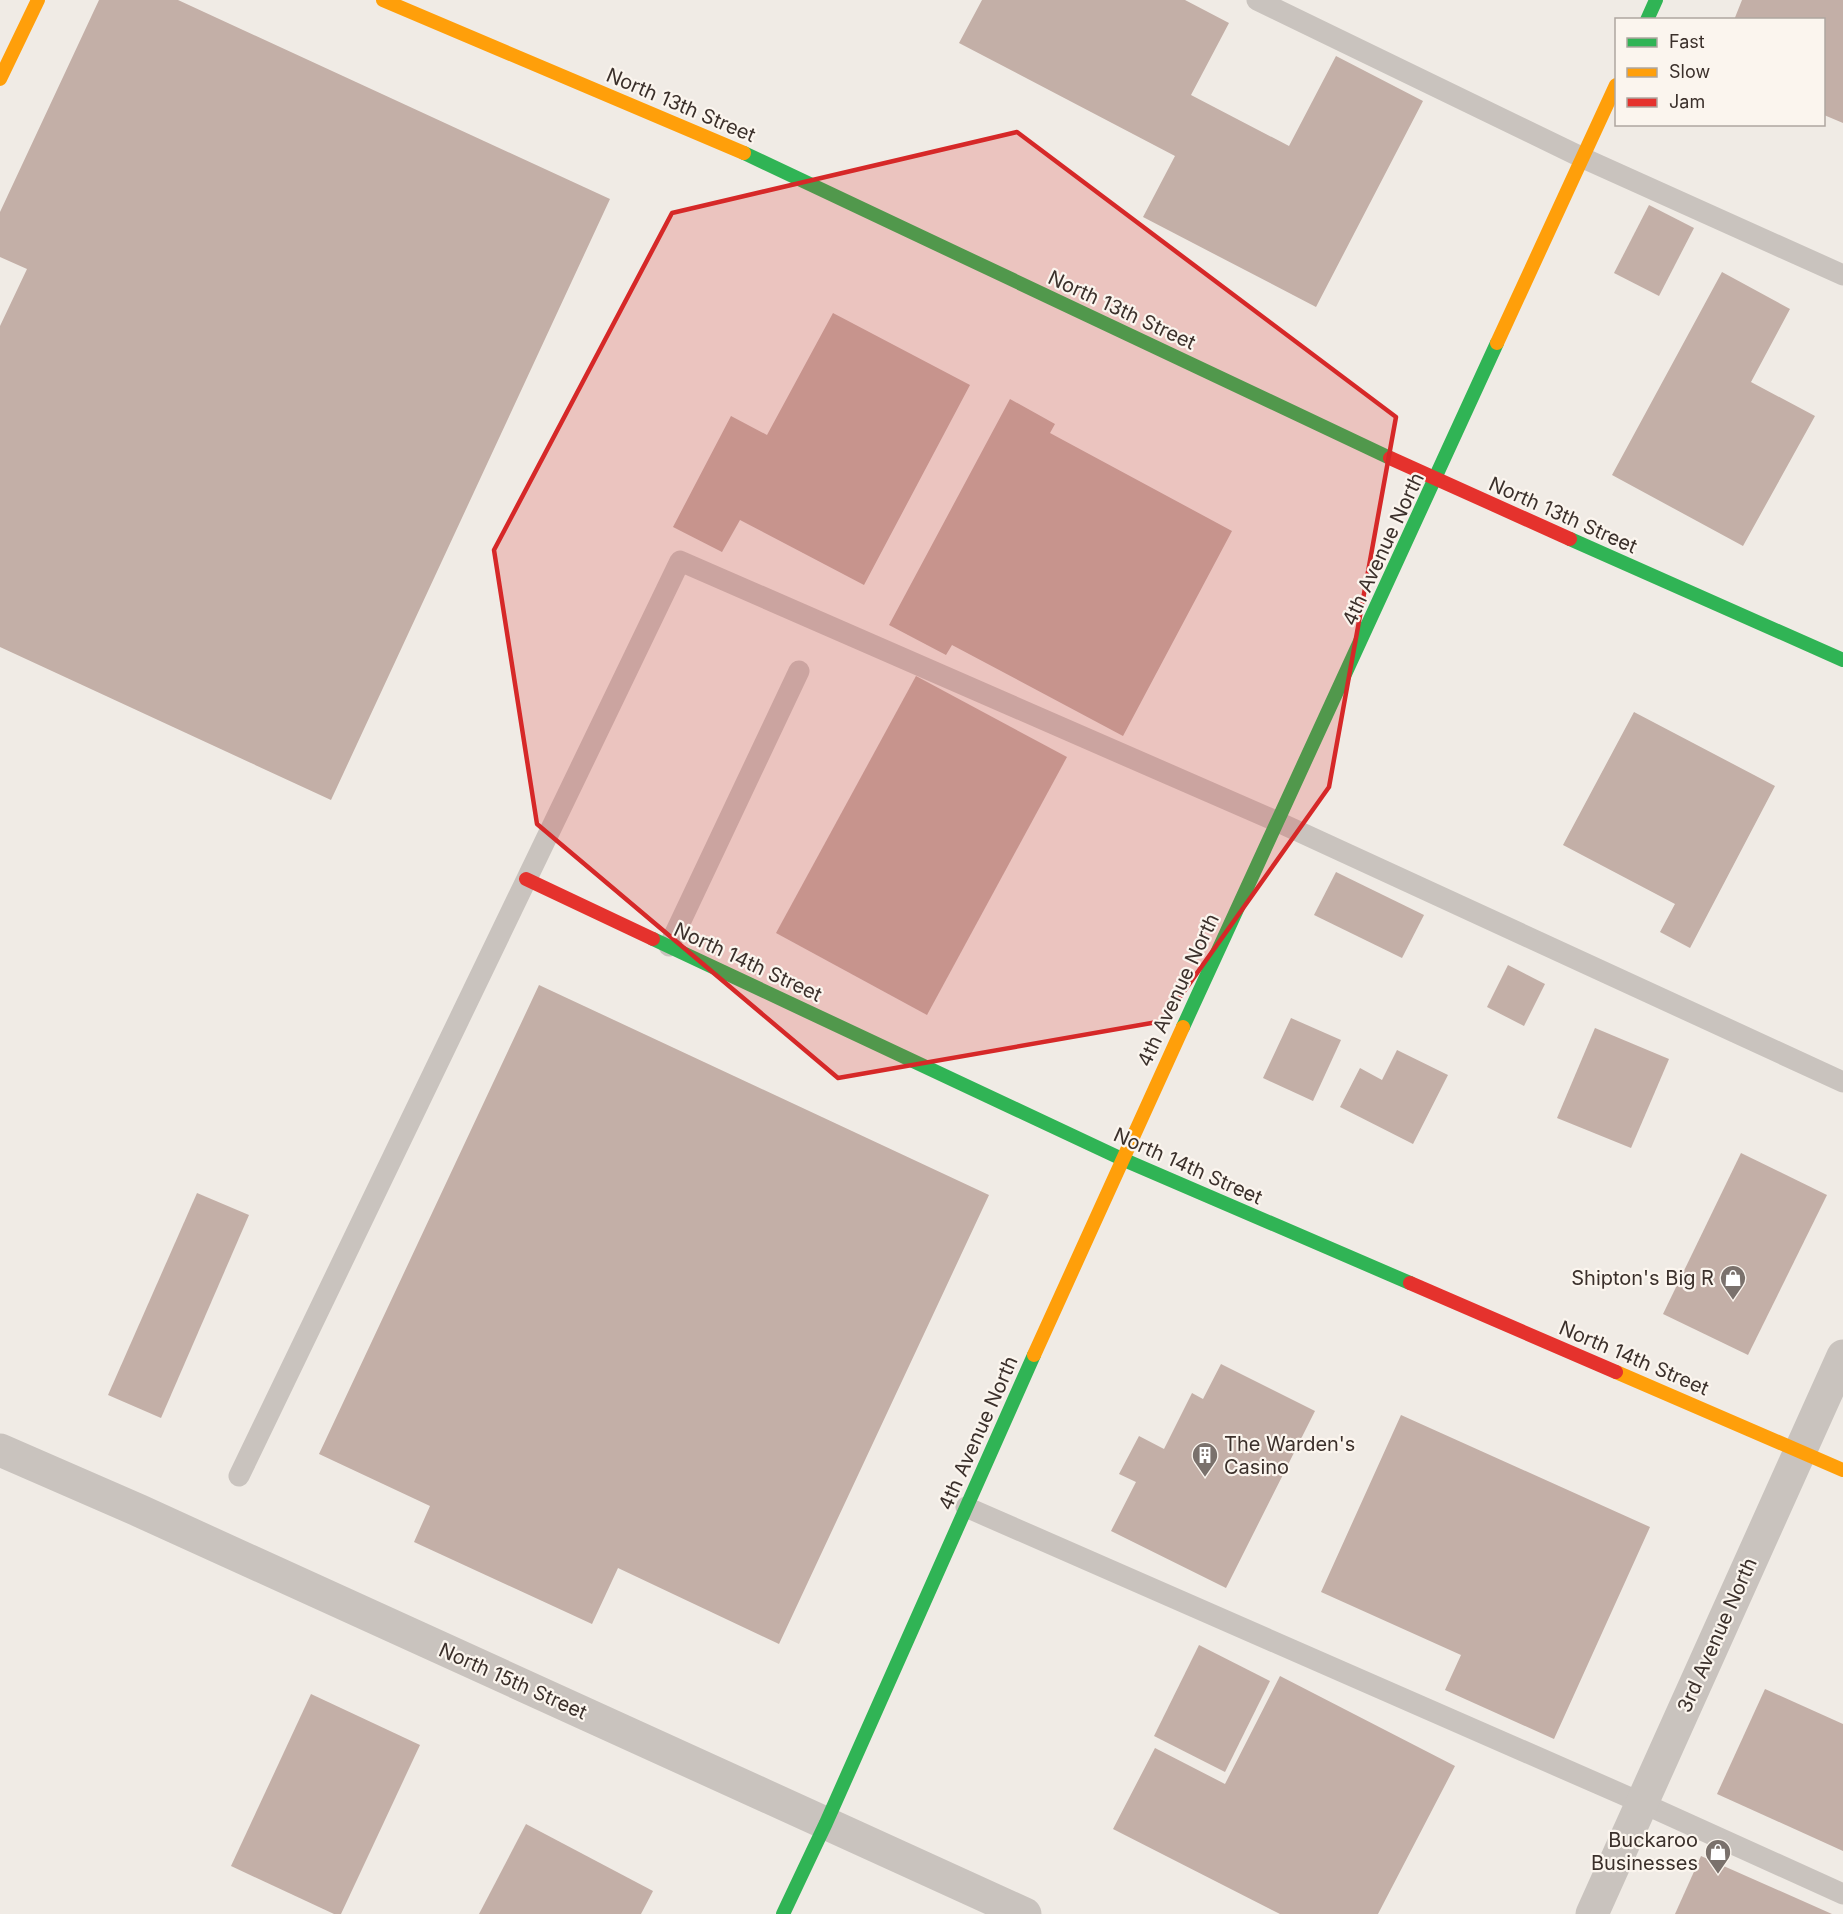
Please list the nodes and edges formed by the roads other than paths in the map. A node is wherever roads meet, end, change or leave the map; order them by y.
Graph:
1 (38, 0) edge
2 (383, 0) edge
3 (1257, 0) edge
4 (1656, 0) edge
5 (1648, 18) edge
6 (0, 80) edge
7 (1615, 90) edge
8 (1583, 158) junction
9 (1843, 274) edge
10 (1436, 480) junction
11 (1843, 660) edge
12 (799, 671) dead end
13 (1278, 822) junction
14 (526, 879) junction
15 (669, 946) junction
16 (1843, 1082) edge
17 (1122, 1159) junction
18 (1843, 1356) edge
19 (0, 1450) edge
20 (1799, 1450) junction
21 (1843, 1470) edge
22 (238, 1476) dead end
23 (966, 1507) junction
24 (1642, 1803) junction
25 (826, 1823) junction
26 (1843, 1894) edge
27 (783, 1914) edge
28 (1025, 1914) edge
29 (1592, 1914) edge

1 - 6 street
2 - 10 street, North 13th Street
3 - 8 lane
4 - 5 street
7 - 8 street, 4th Avenue North
8 - 9 lane
8 - 10 street, 4th Avenue North
10 - 11 street, North 13th Street
10 - 13 street, 4th Avenue North
12 - 15 lane
13 - 14 lane
13 - 16 lane
13 - 17 street, 4th Avenue North
14 - 15 street, North 14th Street
14 - 22 lane
15 - 17 street, North 14th Street
17 - 20 street, North 14th Street
17 - 23 street, 4th Avenue North
18 - 20 street, 3rd Avenue North
19 - 25 street, North 15th Street
20 - 21 street, North 14th Street
20 - 24 street, 3rd Avenue North
23 - 24 lane
23 - 25 street, 4th Avenue North
24 - 26 lane
24 - 29 street, 3rd Avenue North
25 - 27 street, 4th Avenue North
25 - 28 street, North 15th Street

